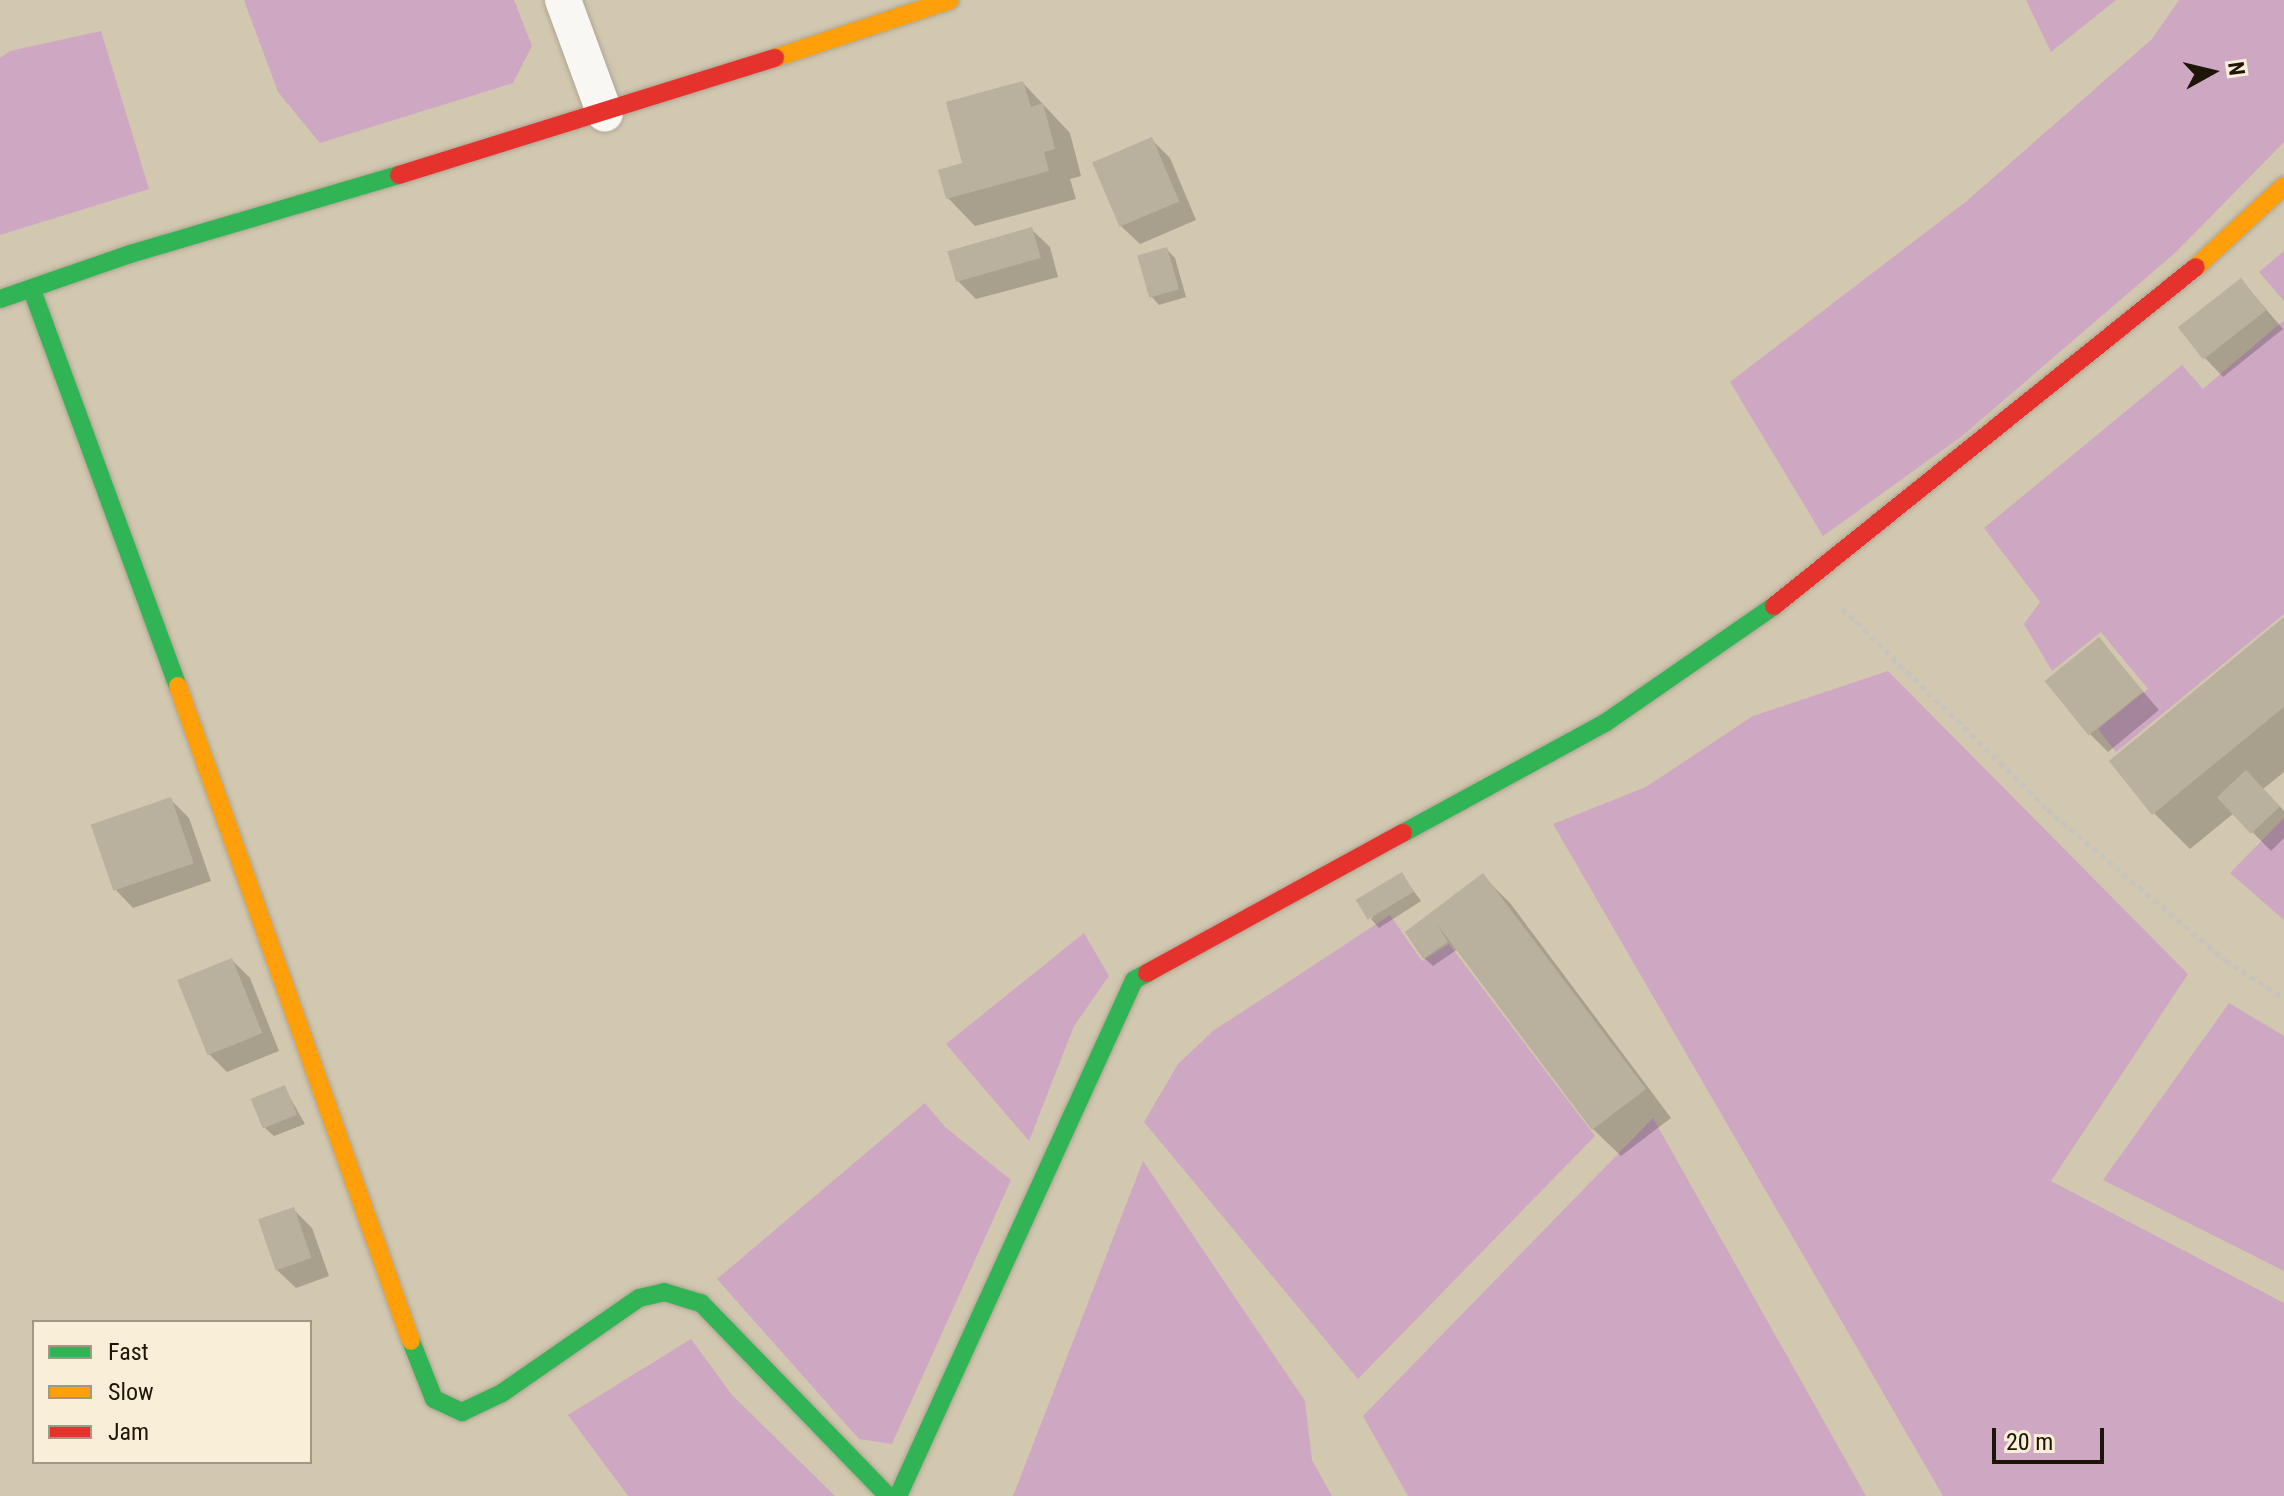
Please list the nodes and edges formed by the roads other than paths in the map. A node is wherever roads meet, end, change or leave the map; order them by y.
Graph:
1 (563, 0) edge
2 (950, 0) edge
3 (605, 114) junction
4 (2284, 186) edge
5 (32, 290) junction
6 (0, 299) edge
7 (888, 1496) edge
8 (898, 1496) edge

1 - 3 street
2 - 3 street
3 - 5 street
4 - 8 street
5 - 6 street
5 - 7 street

